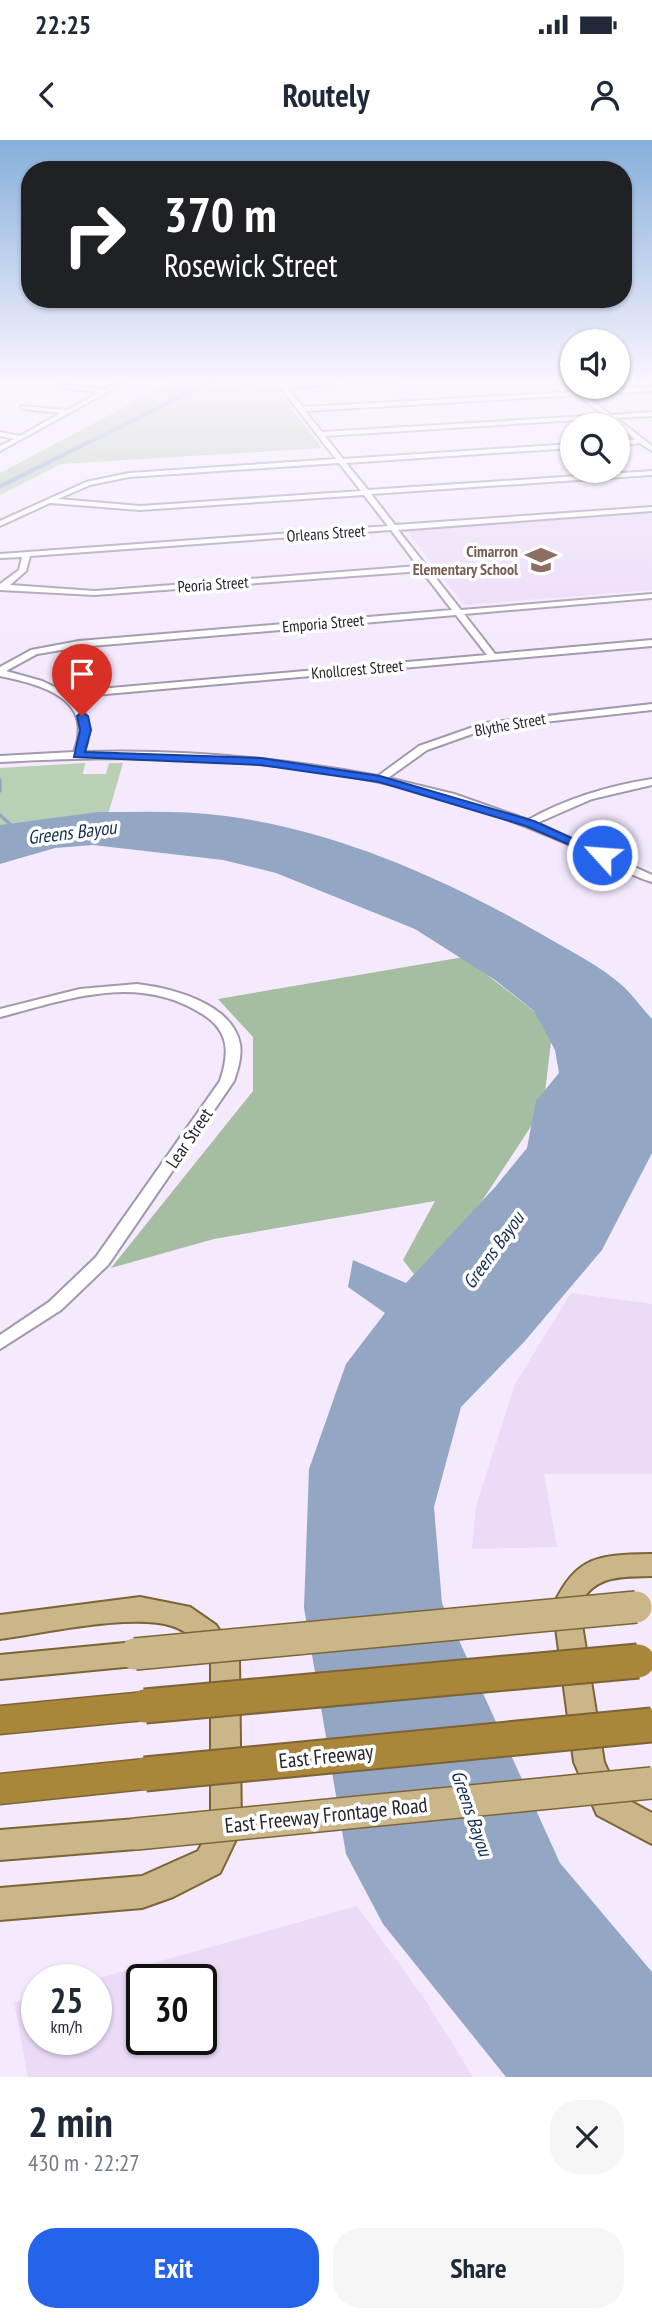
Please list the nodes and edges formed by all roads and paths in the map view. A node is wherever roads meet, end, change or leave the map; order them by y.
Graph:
1 (212, 470) edge
2 (348, 470) edge
3 (652, 473) edge
4 (366, 493) junction
5 (50, 501) junction
6 (652, 509) edge
7 (0, 524) edge
8 (393, 528) junction
9 (26, 554) junction
10 (0, 556) edge
11 (424, 568) junction
12 (1, 588) edge
13 (652, 596) edge
14 (458, 612) junction
15 (652, 643) edge
16 (493, 657) junction
17 (0, 672) edge
18 (62, 695) junction
19 (652, 707) edge
20 (78, 755) junction
21 (0, 759) edge
22 (380, 779) junction
23 (652, 782) edge
24 (530, 823) junction
25 (652, 879) edge
26 (0, 1013) edge
27 (0, 1343) edge
28 (652, 1565) edge
29 (644, 1607) edge
30 (0, 1626) edge
31 (645, 1660) edge
32 (0, 1667) edge
33 (0, 1720) edge
34 (652, 1725) edge
35 (652, 1783) edge
36 (0, 1789) edge
37 (652, 1829) edge
38 (0, 1845) edge
39 (0, 1904) edge

1 - 5 street
2 - 4 street
3 - 4 street
4 - 5 street
4 - 8 street
5 - 7 street
6 - 8 street, Orleans Street
8 - 9 street, Orleans Street
8 - 11 street
9 - 10 street, Orleans Street
9 - 12 street
11 - 12 street, Peoria Street
11 - 14 street
13 - 14 street, Emporia Street
14 - 16 street
14 - 17 street, Emporia Street
15 - 16 street, Knollcrest Street
16 - 18 street, Knollcrest Street
17 - 18 street
18 - 20 street
19 - 22 street, Blythe Street
20 - 21 street
20 - 22 street
22 - 24 street
23 - 24 street
24 - 25 street
26 - 27 street, Lear Street
28 - 37 main road
29 - 32 main road, bridge
30 - 39 main road
31 - 33 highway, bridge
34 - 36 highway, East Freeway, bridge
35 - 38 main road, East Freeway Frontage Road, bridge

